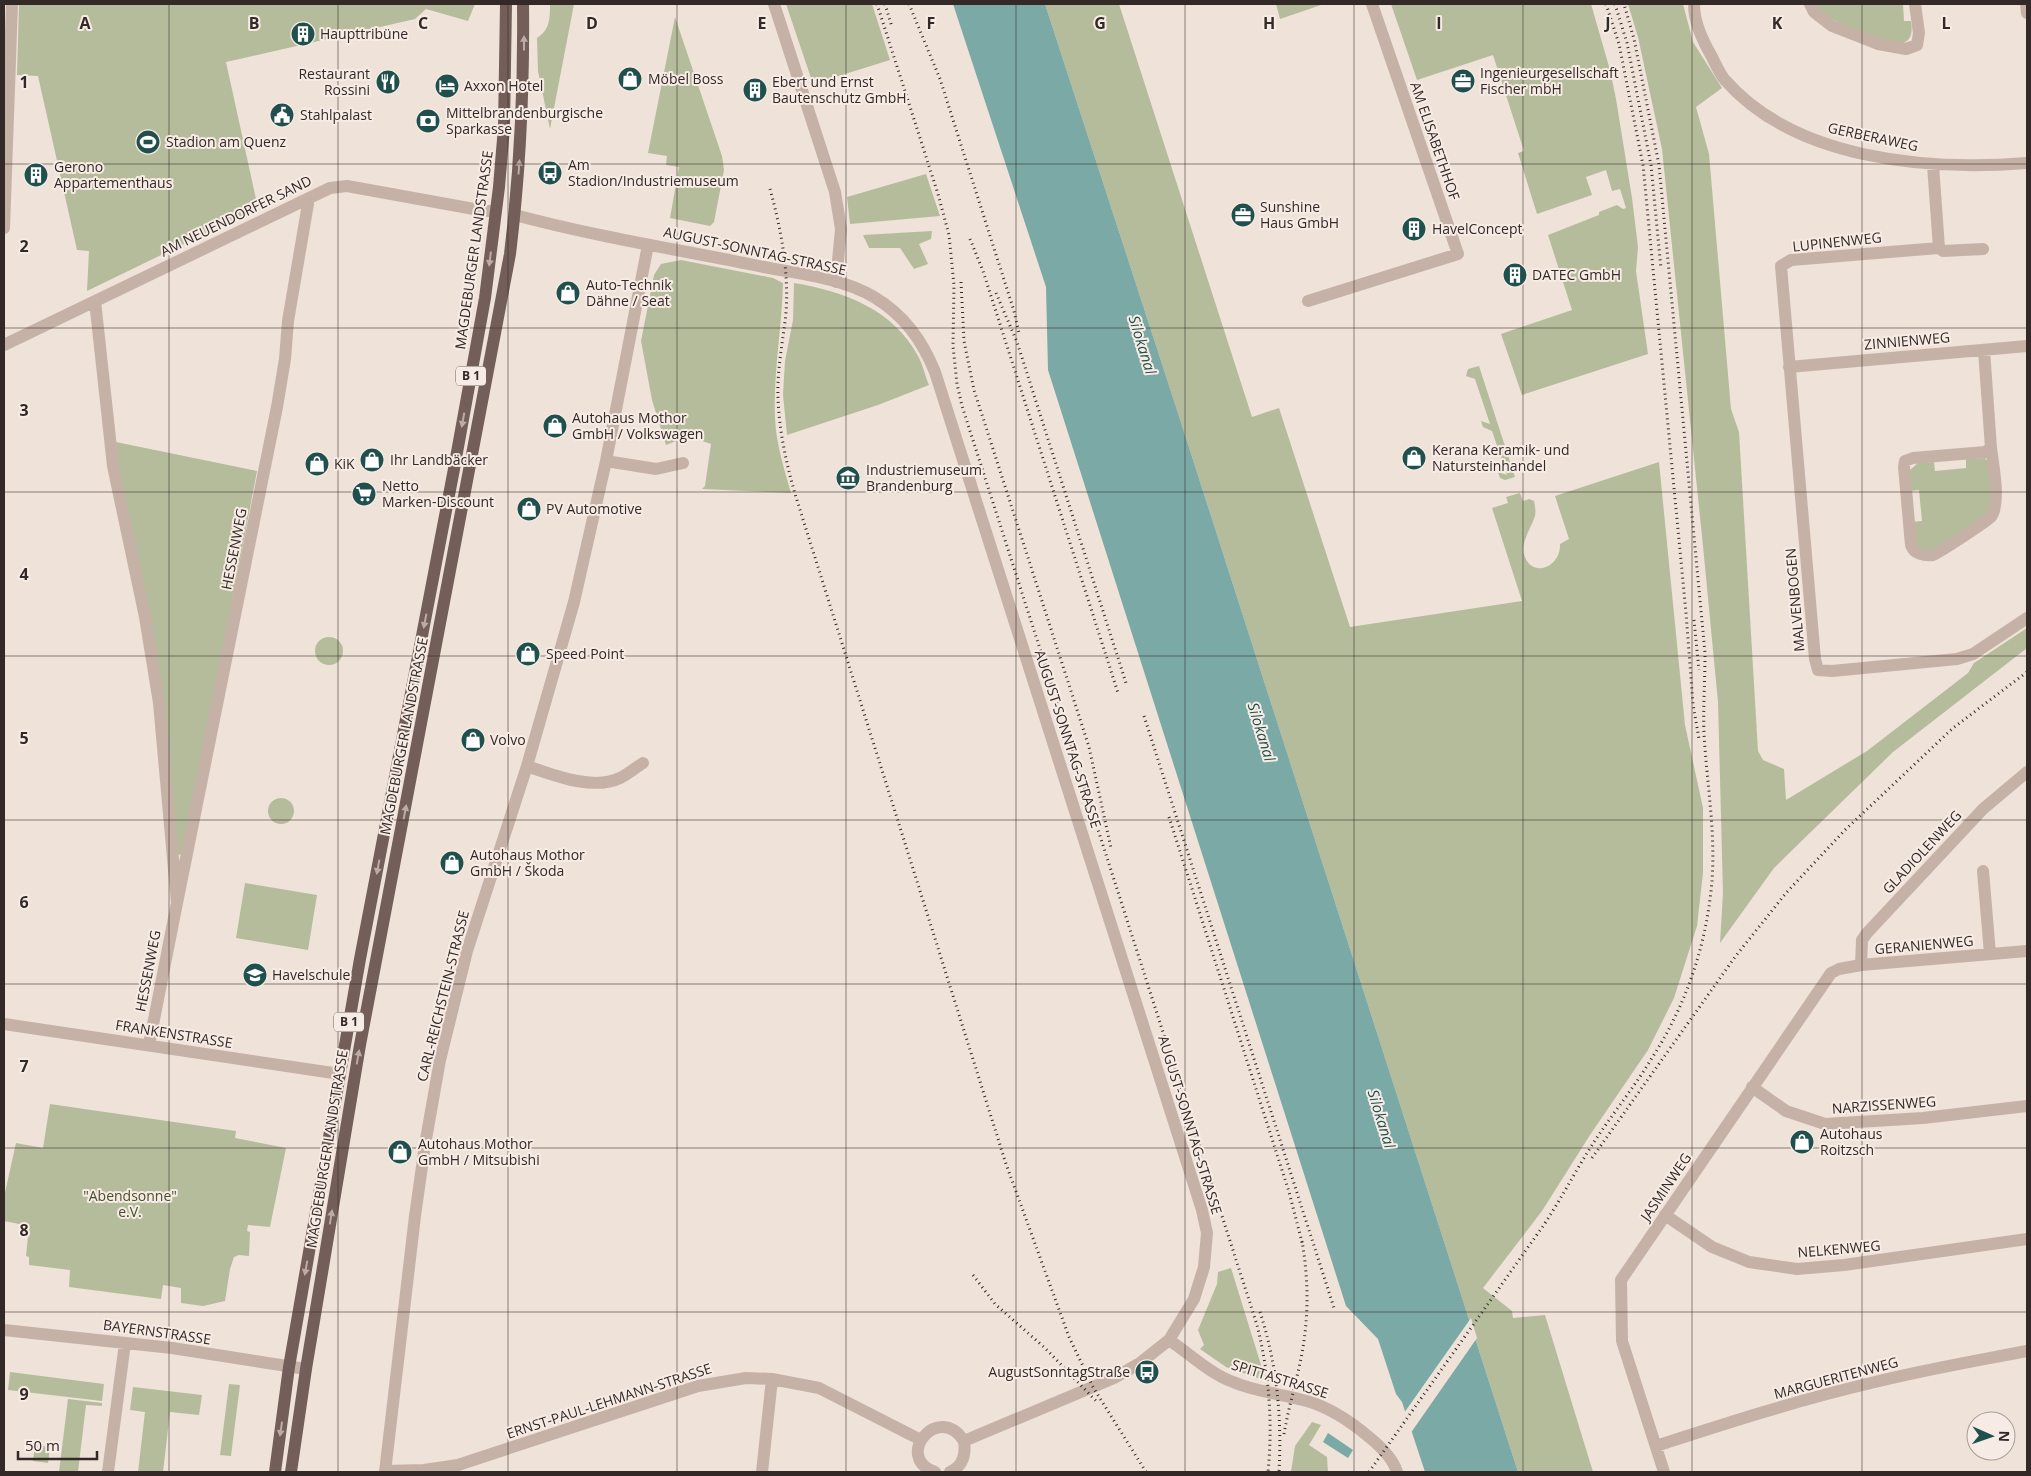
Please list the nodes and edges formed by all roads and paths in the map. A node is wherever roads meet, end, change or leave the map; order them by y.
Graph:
1 (12, 4) edge
2 (506, 4) edge
3 (524, 4) edge
4 (774, 4) edge
5 (1372, 4) edge
6 (1694, 4) edge
7 (1810, 4) edge
8 (1915, 4) edge
9 (2026, 4) edge
10 (2027, 13) edge
11 (6, 111) edge
12 (2027, 163) edge
13 (1933, 165) junction
14 (309, 198) junction
15 (496, 211) junction
16 (514, 215) junction
17 (4, 228) edge
18 (648, 245) junction
19 (1939, 248) junction
20 (1983, 249) dead end
21 (836, 282) junction
22 (95, 301) junction
23 (1308, 301) dead end
24 (4, 345) edge
25 (2027, 346) edge
26 (1984, 350) junction
27 (1789, 366) junction
28 (1991, 448) junction
29 (606, 461) junction
30 (683, 463) dead end
31 (2027, 618) edge
32 (643, 763) dead end
33 (527, 766) junction
34 (2027, 772) edge
35 (1982, 871) dead end
36 (177, 904) junction
37 (2027, 951) edge
38 (1990, 954) junction
39 (1861, 965) junction
40 (4, 1024) edge
41 (149, 1045) junction
42 (340, 1074) junction
43 (1752, 1087) junction
44 (2027, 1106) edge
45 (1665, 1215) junction
46 (2027, 1239) edge
47 (4, 1330) edge
48 (1170, 1340) junction
49 (125, 1343) junction
50 (2027, 1351) edge
51 (290, 1367) junction
52 (306, 1369) junction
53 (772, 1379) junction
54 (920, 1440) junction
55 (964, 1441) junction
56 (1656, 1446) junction
57 (385, 1471) edge
58 (108, 1472) edge
59 (275, 1472) edge
60 (291, 1472) edge
61 (762, 1472) edge
62 (935, 1472) edge
63 (950, 1472) edge
64 (1398, 1472) edge
65 (1664, 1472) edge

1 - 11 street
2 - 15 main road, MAGDEBURGER LANDSTRASSE / B 1
16 -> 3 main road, MAGDEBURGER LANDSTRASSE / B 1
4 - 21 street
5 - 23 street, AM ELISABETHHOF
6 - 13 street, GERBERAWEG
7 - 8 street
9 - 10 street
11 - 17 street
12 - 13 street, GERBERAWEG
13 - 19 street
14 - 15 street, AM NEUENDORFER SAND
14 - 22 street, AM NEUENDORFER SAND
14 - 36 street, HESSENWEG
15 - 16 main road
15 -> 42 main road, MAGDEBURGER LANDSTRASSE / B 1
16 - 18 street, AUGUST-SONNTAG-STRASSE
52 -> 16 main road, MAGDEBURGER LANDSTRASSE / B 1
18 - 21 street, AUGUST-SONNTAG-STRASSE
18 - 29 street, CARL-REICHSTEIN-STRASSE
19 - 20 street, LUPINENWEG
19 - 27 street, LUPINENWEG
21 - 48 street, AUGUST-SONNTAG-STRASSE
22 - 24 street, AM NEUENDORFER SAND
22 - 36 street, HESSENWEG
25 - 26 street, ZINNIENWEG
26 - 27 street, ZINNIENWEG
26 - 28 street
27 - 31 street, MALVENBOGEN
28 - 28 street
29 - 30 street
29 - 33 street, CARL-REICHSTEIN-STRASSE
32 - 33 street
33 - 57 street, CARL-REICHSTEIN-STRASSE
34 - 39 street, GLADIOLENWEG
35 - 38 street, GERANIENWEG
36 - 41 street, HESSENWEG
37 - 38 street, GERANIENWEG
38 - 39 street, GERANIENWEG
39 - 43 street, JASMINWEG
40 - 41 street, FRANKENSTRASSE
41 - 42 street, FRANKENSTRASSE
42 -> 51 main road, MAGDEBURGER LANDSTRASSE / B 1
43 - 44 street, NARZISSENWEG
43 - 45 street, JASMINWEG
45 - 46 street, NELKENWEG
45 - 56 street, JASMINWEG
47 - 49 street, BAYERNSTRASSE
48 - 55 street, AUGUST-SONNTAG-STRASSE
48 - 64 street, SPITTASTRASSE
49 - 51 street, BAYERNSTRASSE
49 - 58 street
50 - 56 street, MARGUERITENWEG
51 - 52 street, BAYERNSTRASSE
51 -> 59 main road, MAGDEBURGER LANDSTRASSE / B 1
52 - 60 main road, MAGDEBURGER LANDSTRASSE / B 1
53 - 54 street, ERNST-PAUL-LEHMANN-STRASSE
53 - 57 street, ERNST-PAUL-LEHMANN-STRASSE
53 - 61 street
54 - 55 street
54 - 62 street
55 - 63 street
56 - 65 street, JASMINWEG

